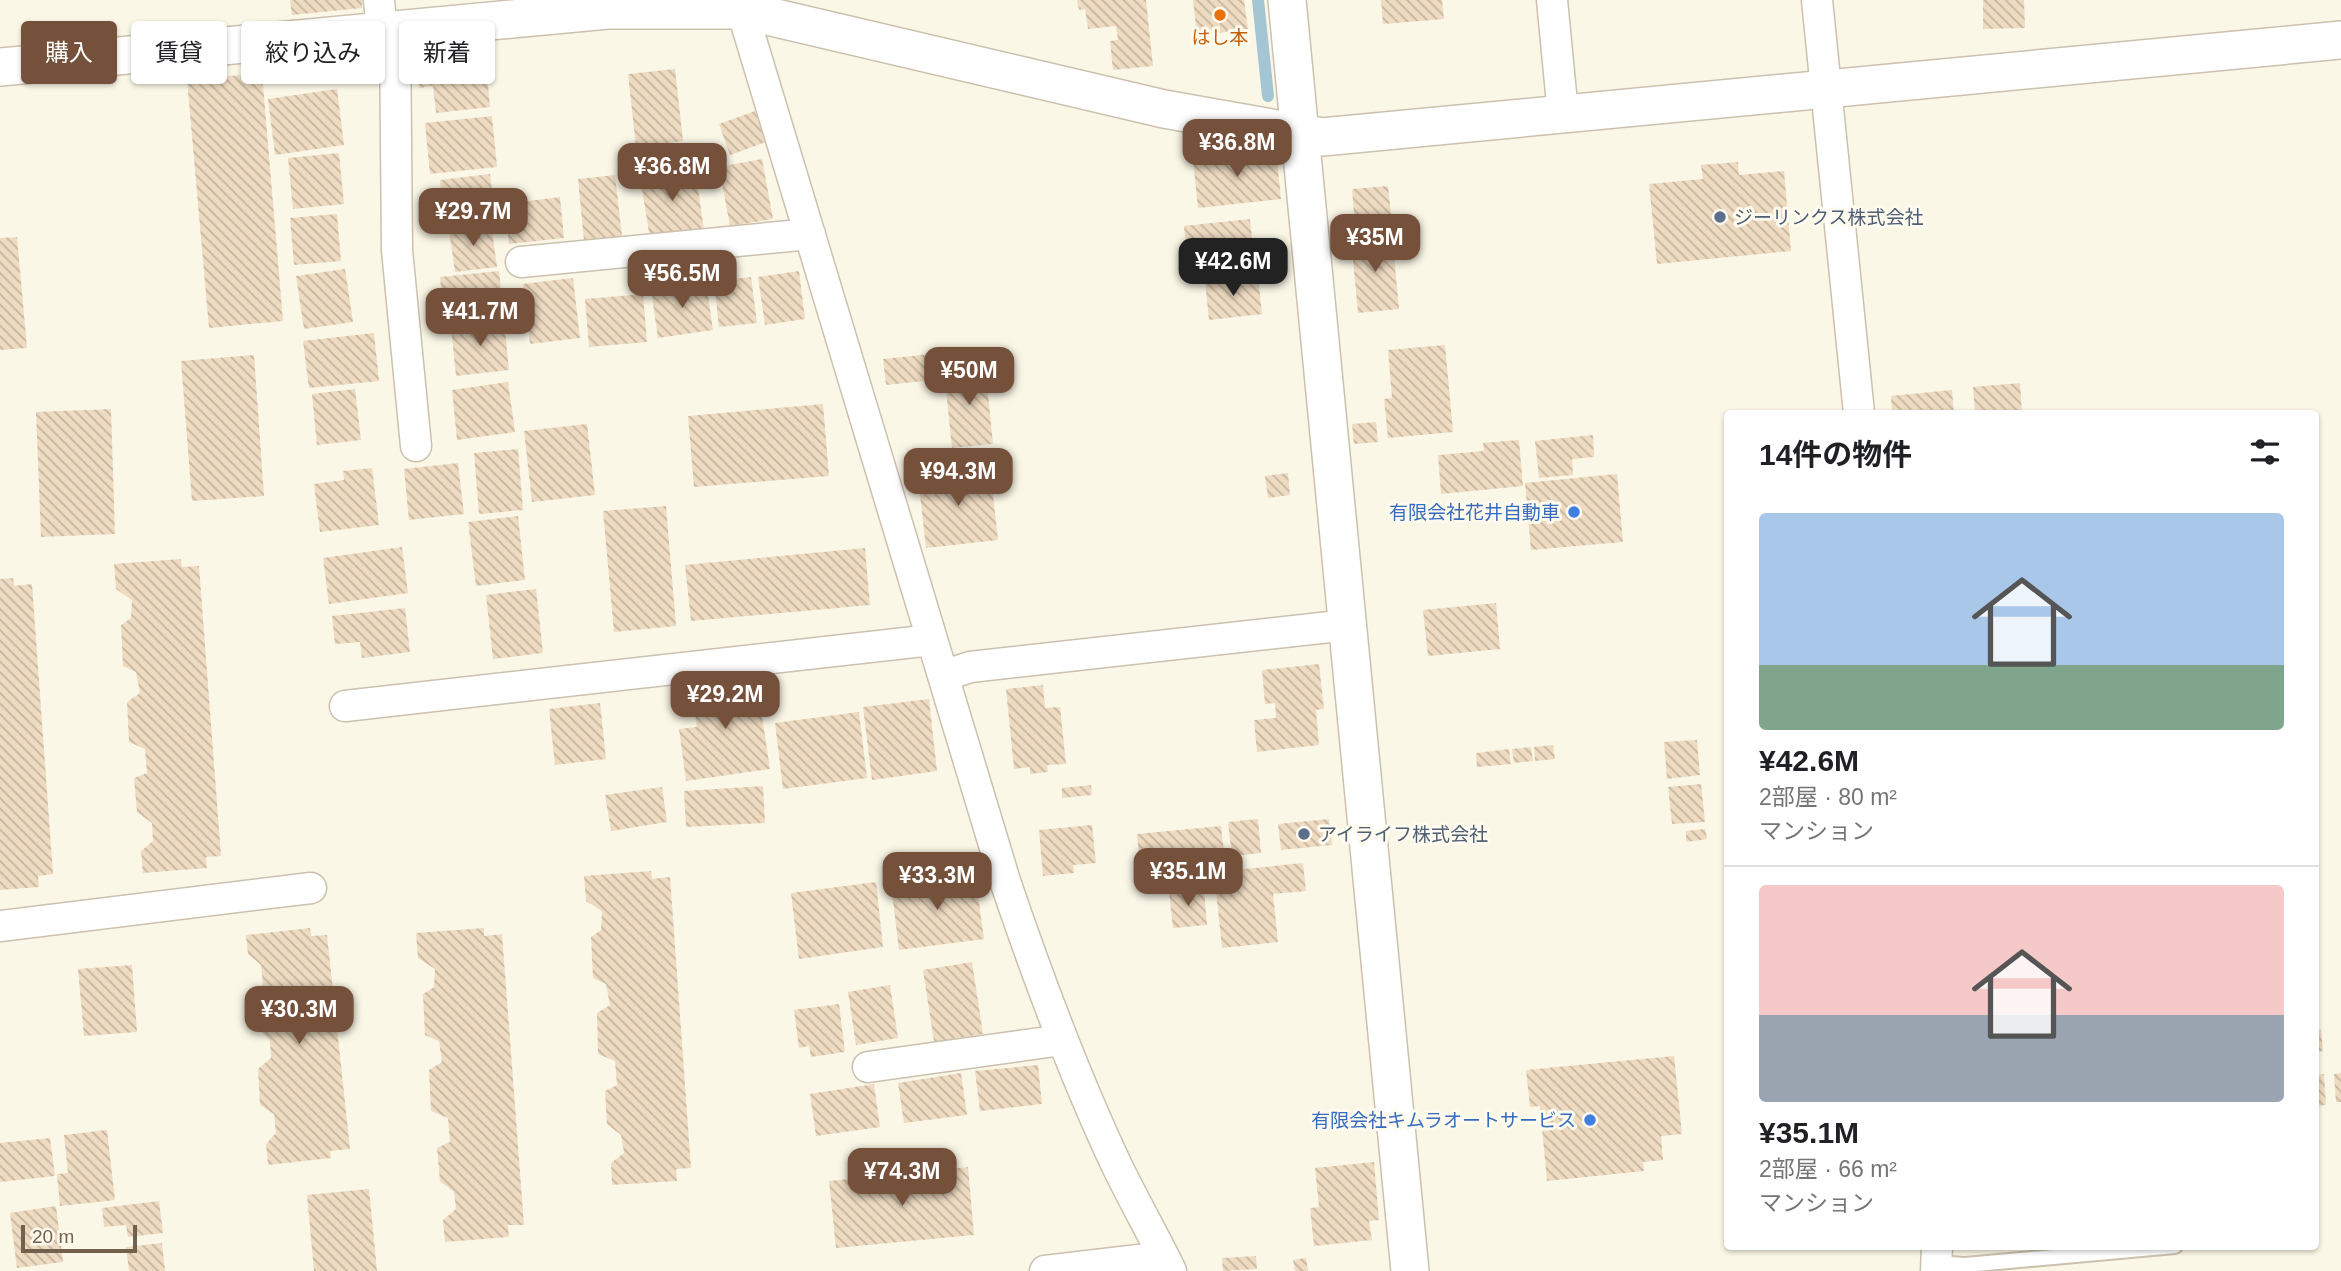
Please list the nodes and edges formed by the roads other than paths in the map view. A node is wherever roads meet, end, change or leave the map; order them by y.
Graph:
1 (1287, 0) edge
2 (1552, 0) edge
3 (1817, 0) edge
4 (741, 5) edge
5 (385, 21) edge
6 (241, 39) edge
7 (2341, 40) edge
8 (0, 68) edge
9 (1826, 88) junction
10 (1563, 114) junction
11 (1301, 133) junction
12 (810, 234) junction
13 (521, 262) dead end
14 (1858, 410) edge
15 (416, 446) dead end
16 (1348, 625) junction
17 (932, 640) junction
18 (943, 676) junction
19 (345, 706) dead end
20 (311, 888) dead end
21 (0, 926) edge
22 (1062, 1040) junction
23 (868, 1068) dead end
24 (2131, 1250) edge
25 (1936, 1260) edge
26 (1168, 1264) edge
27 (1045, 1271) edge
28 (1410, 1271) edge

1 - 11 street
2 - 10 street
3 - 9 street
4 - 5 street
4 - 11 street
4 - 12 street
5 - 15 street
6 - 8 street
7 - 9 street
9 - 10 street
9 - 14 street
10 - 11 street
11 - 16 street
12 - 13 street
12 - 17 street
16 - 18 street
16 - 28 street
17 - 18 street
17 - 19 street
18 - 22 street
20 - 21 street
22 - 23 street
22 - 26 street
24 - 25 lane
26 - 27 street

